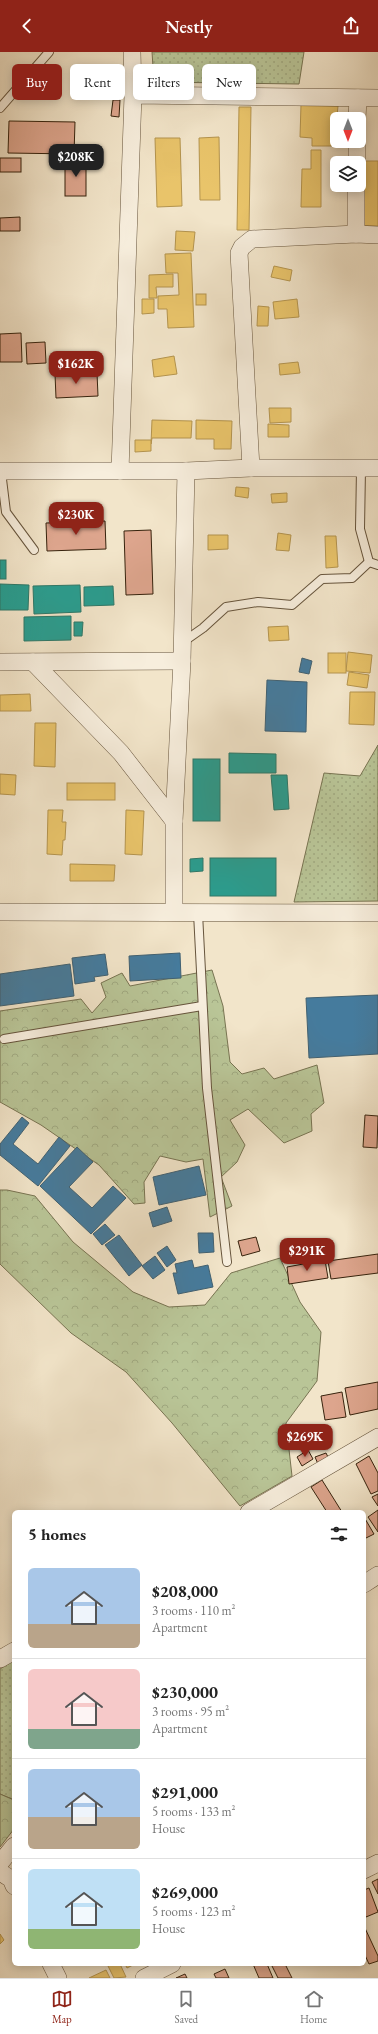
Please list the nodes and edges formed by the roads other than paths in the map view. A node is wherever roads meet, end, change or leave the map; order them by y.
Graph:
1 (49, 52) edge
2 (132, 52) edge
3 (133, 95) joint
4 (194, 96) edge
5 (358, 98) junction
6 (378, 98) edge
7 (0, 108) edge
8 (357, 112) edge
9 (356, 192) edge
10 (356, 234) junction
11 (378, 235) edge
12 (251, 468) junction
13 (370, 469) edge
14 (0, 471) edge
15 (120, 471) junction
16 (186, 471) junction
17 (34, 550) dead end
18 (369, 562) junction
19 (378, 565) edge
20 (182, 642) junction
21 (182, 661) junction
22 (0, 662) edge
23 (33, 662) junction
24 (174, 822) junction
25 (0, 912) edge
26 (174, 912) junction
27 (198, 912) junction
28 (378, 913) edge
29 (202, 1006) junction
30 (4, 1039) dead end
31 (227, 1262) dead end
32 (378, 1437) edge
33 (252, 1510) edge
34 (378, 1575) edge
35 (366, 1583) edge
36 (12, 1652) edge
37 (0, 1659) edge
38 (12, 1848) edge
39 (0, 1863) edge
40 (378, 1863) edge
41 (366, 1869) edge
42 (0, 1872) edge
43 (12, 1881) edge
44 (52, 1966) edge
45 (168, 1966) edge
46 (58, 1978) edge
47 (144, 1978) edge

1 - 7 lane
2 - 3 street
3 - 15 street
4 - 5 street
5 - 6 street
5 - 8 street
9 - 10 street
10 - 11 street
10 - 12 street
12 - 13 street
12 - 16 street
13 - 18 lane
14 - 15 street
14 - 17 lane
15 - 16 street
16 - 20 street
18 - 19 lane
18 - 20 lane
20 - 21 street
21 - 23 street
21 - 24 street
22 - 23 street
23 - 24 street
24 - 26 street
25 - 26 street
26 - 27 street
27 - 28 street
27 - 29 lane
29 - 30 lane
29 - 31 lane
32 - 33 street
34 - 35 street
36 - 37 street
38 - 39 street
40 - 41 street
42 - 43 street
44 - 46 street
45 - 47 street

